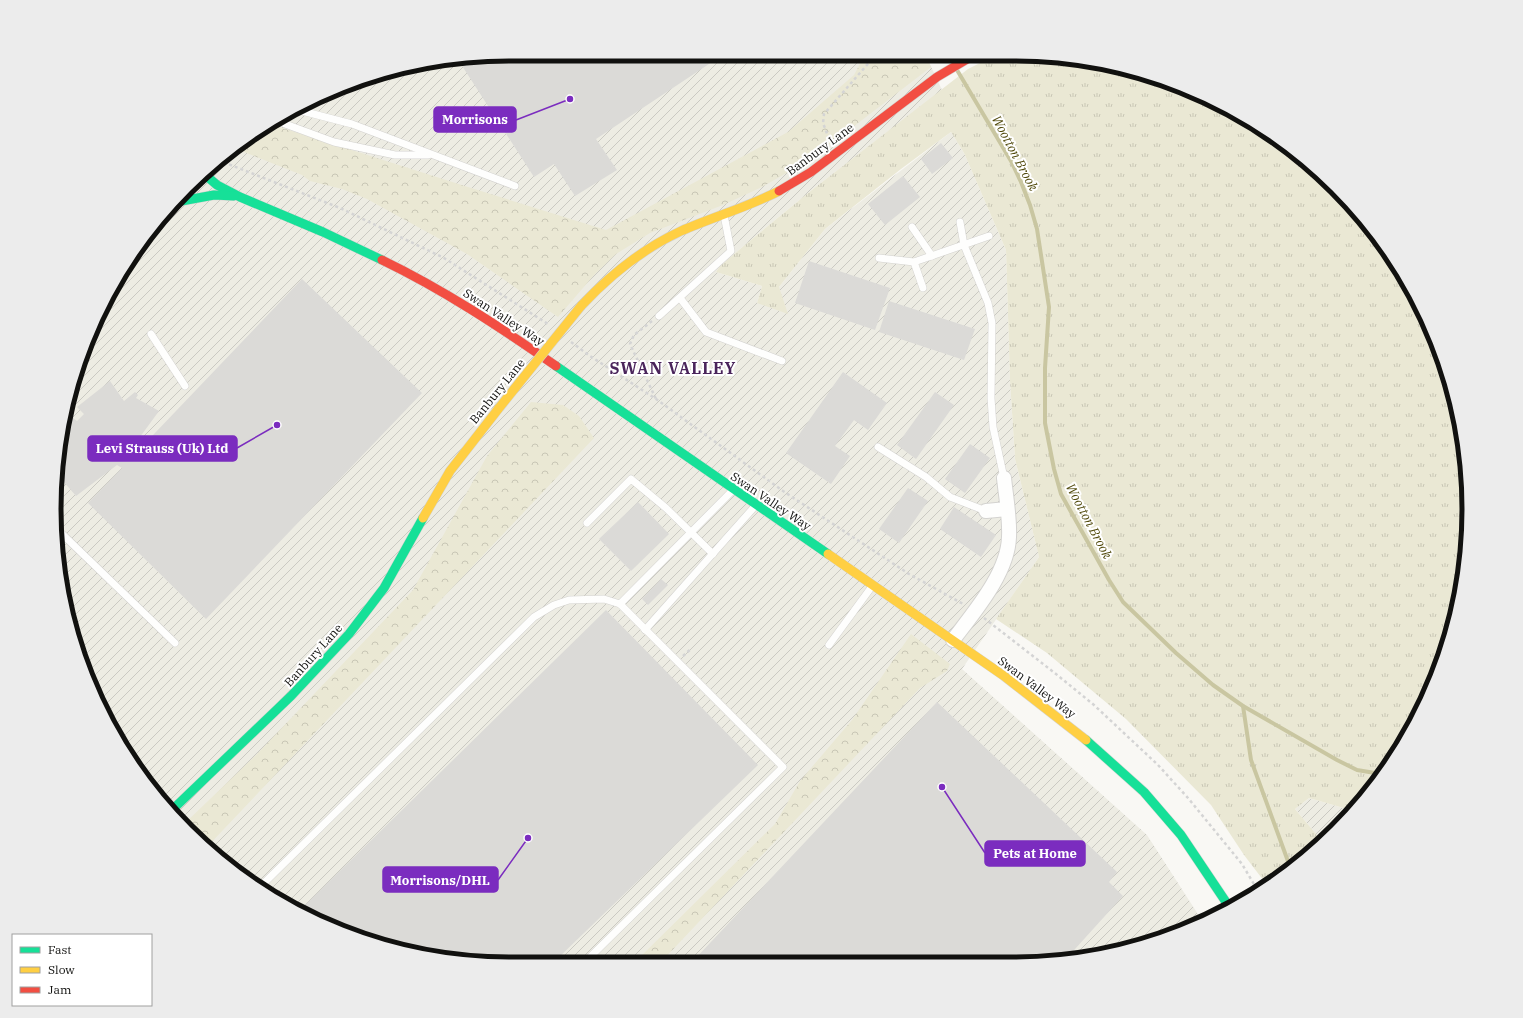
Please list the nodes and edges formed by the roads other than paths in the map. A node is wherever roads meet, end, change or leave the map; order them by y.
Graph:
1 (964, 61) edge
2 (303, 111) edge
3 (282, 123) edge
4 (432, 155) junction
5 (208, 177) edge
6 (515, 186) dead end
7 (240, 197) junction
8 (184, 200) edge
9 (724, 214) junction
10 (960, 222) dead end
11 (912, 226) dead end
12 (989, 236) dead end
13 (964, 245) junction
14 (932, 256) junction
15 (879, 258) dead end
16 (914, 262) junction
17 (922, 288) dead end
18 (680, 298) junction
19 (659, 316) road end
20 (151, 334) dead end
21 (782, 361) dead end
22 (185, 386) dead end
23 (878, 447) dead end
24 (1004, 478) joint
25 (733, 490) junction
26 (756, 505) junction
27 (1008, 509) junction
28 (986, 511) joint
29 (587, 523) dead end
30 (691, 533) junction
31 (62, 534) edge
32 (713, 554) junction
33 (874, 585) junction
34 (620, 604) junction
35 (645, 630) junction
36 (953, 640) junction
37 (175, 643) dead end
38 (829, 645) dead end
39 (175, 807) edge
40 (264, 883) edge
41 (1228, 902) edge
42 (590, 957) edge

1 - 9 street, Banbury Lane
2 - 4 lane
3 - 4 lane
4 - 6 lane
5 - 7 street, Swan Valley Way
7 - 8 street, Swan Valley Way
7 - 25 street, Swan Valley Way
9 - 18 lane
9 - 39 street, Banbury Lane, bridge
10 - 13 lane
11 - 14 lane
12 - 13 lane
13 - 14 lane
13 - 24 lane
14 - 16 lane
15 - 16 lane
16 - 17 lane
18 - 19 lane
18 - 21 lane
20 - 22 lane
23 - 28 lane
24 - 27 street
25 - 26 street, Swan Valley Way
25 - 30 lane
26 - 32 lane
26 - 33 street, Swan Valley Way
27 - 28 street
27 - 36 street
29 - 30 lane
30 - 32 lane
30 - 34 lane
31 - 37 lane
32 - 35 lane
33 - 36 street, Swan Valley Way
33 - 38 lane
34 - 35 lane
34 - 40 lane
35 - 42 lane
36 - 41 street, Swan Valley Way

